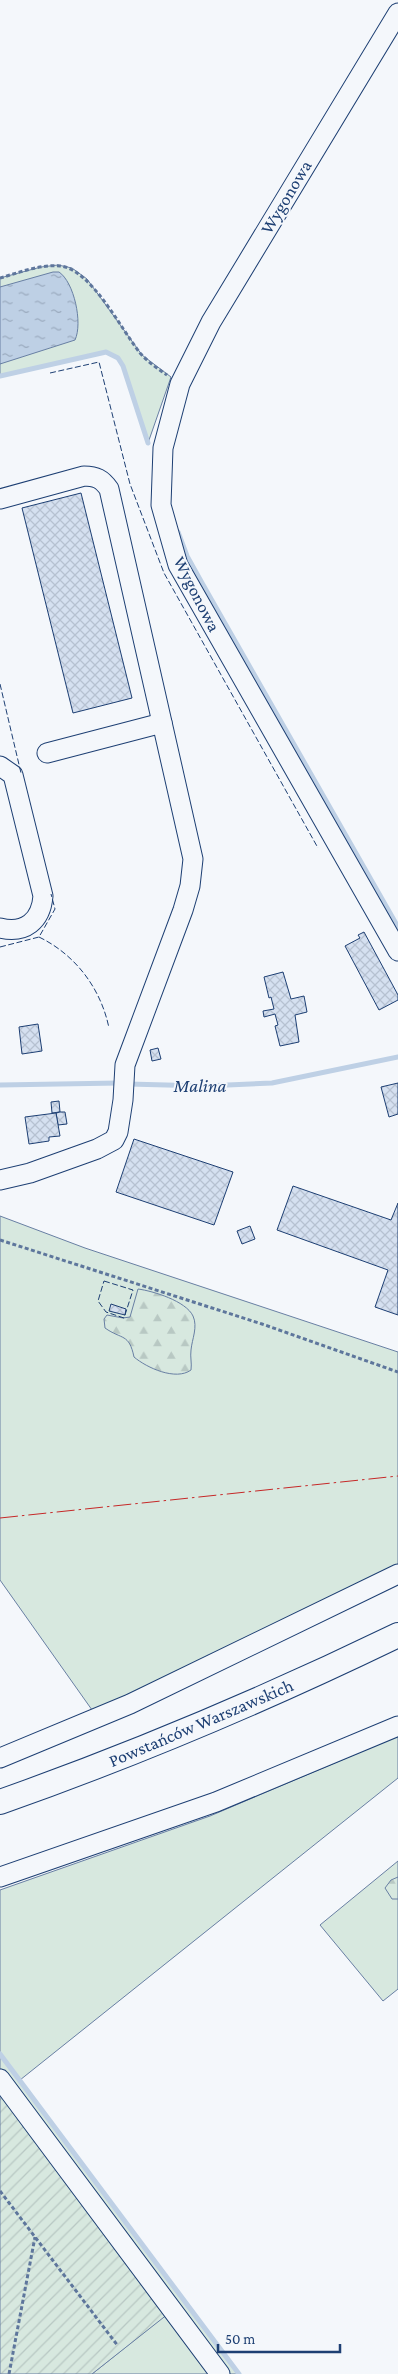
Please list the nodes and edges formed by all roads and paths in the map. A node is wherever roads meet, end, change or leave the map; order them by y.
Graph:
1 (398, 13) edge
2 (0, 278) edge
3 (180, 384) junction
4 (0, 499) edge
5 (162, 722) junction
6 (47, 753) dead end
7 (0, 766) edge
8 (0, 928) edge
9 (398, 952) edge
10 (0, 1180) edge
11 (0, 1240) edge
12 (398, 1372) edge
13 (398, 1574) edge
14 (398, 1635) edge
15 (398, 1726) edge
16 (0, 1758) edge
17 (0, 1802) edge
18 (0, 1876) edge
19 (0, 2080) edge
20 (0, 2191) edge
21 (36, 2238) junction
22 (118, 2346) dead end
23 (9, 2374) edge
24 (220, 2374) edge

1 - 3 street, Wygonowa
2 - 3 path
3 - 9 street, Wygonowa
4 - 5 street
5 - 6 street
5 - 10 street
7 - 8 street
11 - 12 path
13 - 16 street
14 - 17 main road, Powstańców Warszawskich
15 - 18 street
19 - 24 street
20 - 21 path
21 - 22 path
21 - 23 path

